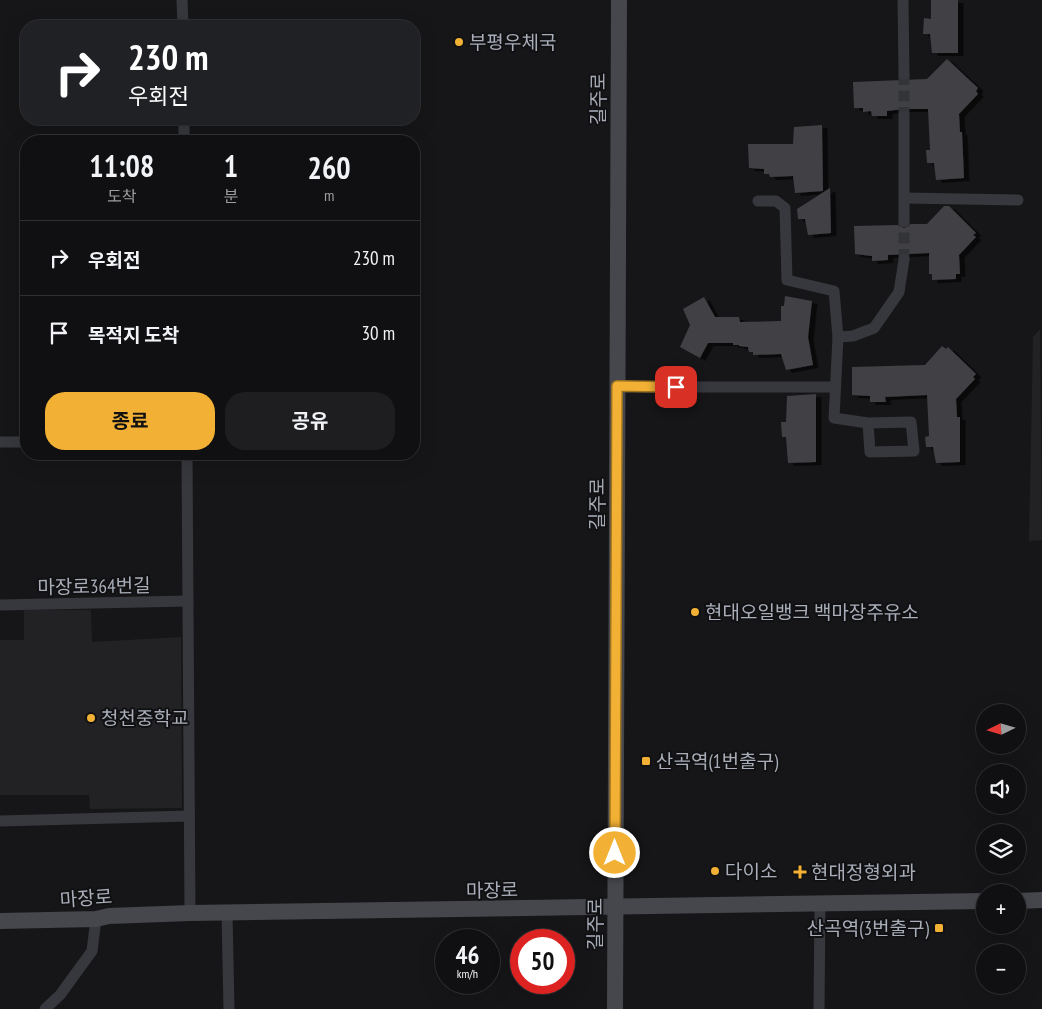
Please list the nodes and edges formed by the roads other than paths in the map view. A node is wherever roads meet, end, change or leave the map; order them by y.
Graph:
1 (182, 0) edge
2 (619, 0) edge
3 (903, 0) edge
4 (183, 20) edge
5 (904, 74) tunnel mouth
6 (904, 116) tunnel mouth
7 (905, 198) junction
8 (1018, 200) dead end
9 (758, 201) dead end
10 (904, 221) tunnel mouth
11 (904, 260) tunnel mouth
12 (838, 337) junction
13 (617, 386) junction
14 (834, 387) junction
15 (868, 423) junction
16 (0, 442) edge
17 (20, 442) edge
18 (187, 460) edge
19 (188, 602) junction
20 (0, 605) edge
21 (190, 816) junction
22 (0, 821) edge
23 (1042, 900) edge
24 (976, 901) edge
25 (1026, 901) edge
26 (820, 904) junction
27 (615, 908) junction
28 (227, 913) junction
29 (190, 914) junction
30 (96, 919) junction
31 (0, 921) edge
32 (45, 1009) edge
33 (229, 1009) edge
34 (615, 1009) edge
35 (819, 1009) edge

1 - 4 street
2 - 13 main road, 길주로
3 - 5 street
6 - 7 street
7 - 8 street
7 - 10 street
9 - 12 street
11 - 12 street
12 - 14 street
13 - 14 street
13 - 27 main road, 길주로
14 - 15 street
15 - 15 street
16 - 17 street
18 - 19 street
19 - 20 street, 마장로364번길
19 - 21 street
21 - 22 street
21 - 29 street
23 - 25 main road
24 - 26 main road, 마장로
26 - 27 main road, 마장로
26 - 35 street
27 - 28 main road, 마장로
27 - 34 main road, 길주로
28 - 29 main road, 마장로
28 - 33 street
29 - 30 main road, 마장로
30 - 31 main road, 마장로
30 - 32 street

